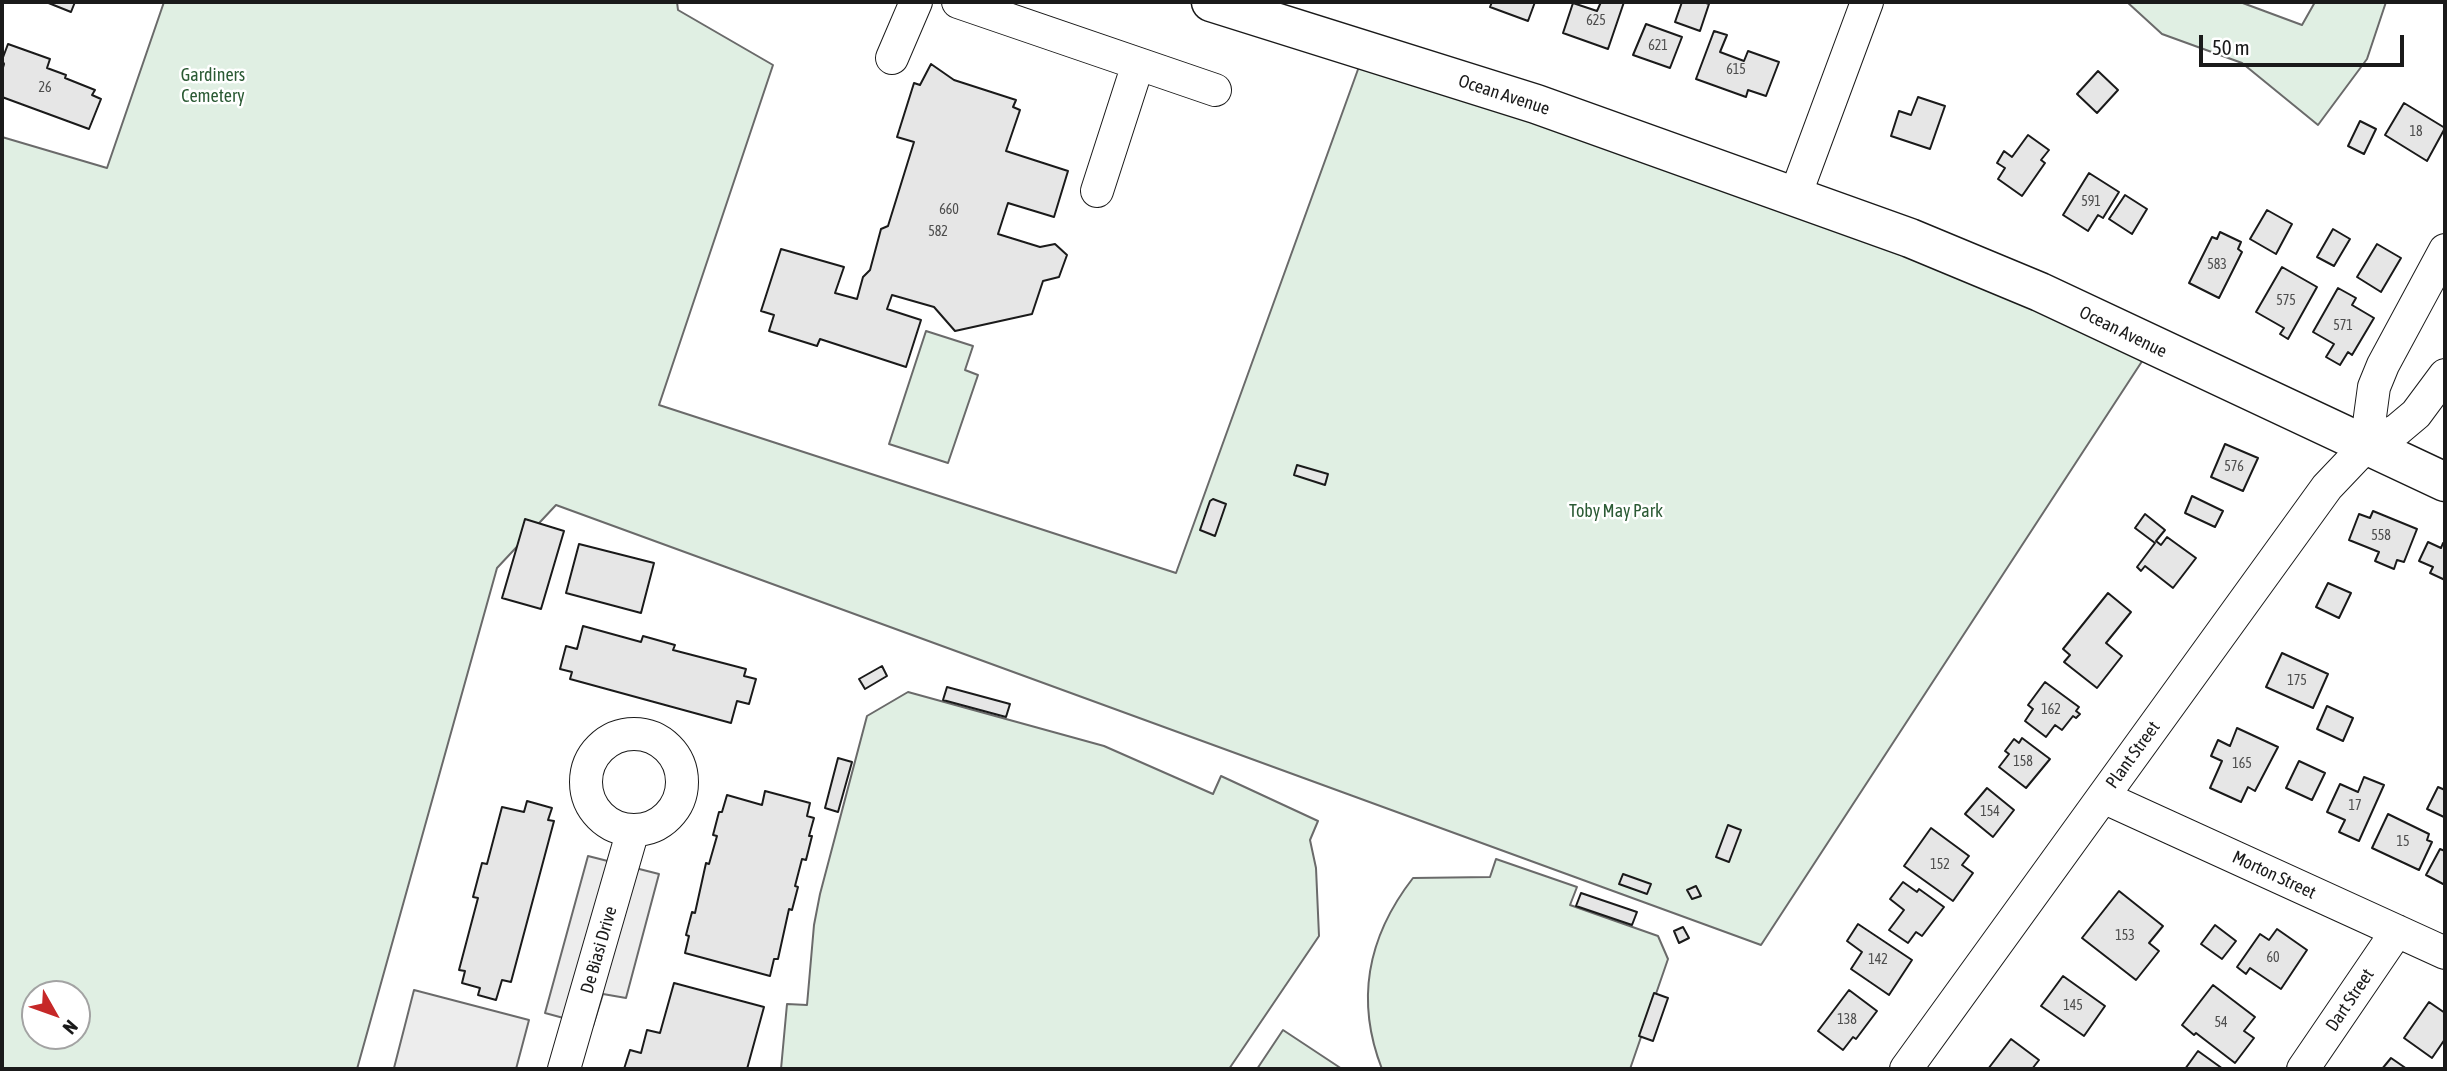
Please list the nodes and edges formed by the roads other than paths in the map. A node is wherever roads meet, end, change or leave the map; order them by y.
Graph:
1 (916, 2) edge
2 (958, 2) edge
3 (1211, 2) edge
4 (1867, 2) edge
5 (892, 58) dead end
6 (1138, 64) junction
7 (1215, 90) dead end
8 (1097, 191) dead end
9 (1795, 196) junction
10 (2445, 250) edge
11 (2445, 375) edge
12 (2366, 446) junction
13 (2445, 482) edge
14 (2103, 797) junction
15 (633, 830) dead end
16 (2397, 931) junction
17 (2445, 953) edge
18 (564, 1069) edge
19 (1906, 1069) edge
20 (2303, 1069) edge

1 - 5 street
2 - 6 street
3 - 9 main road, Ocean Avenue
4 - 9 street
6 - 7 street
6 - 8 street
9 - 12 main road, Ocean Avenue
10 - 12 street
11 - 12 street, Plant Street
12 - 13 main road, Ocean Avenue
12 - 14 street, Plant Street
14 - 16 street, Morton Street
14 - 19 street, Plant Street
15 - 18 street, De Biasi Drive
16 - 17 street, Morton Street
16 - 20 street, Dart Street

